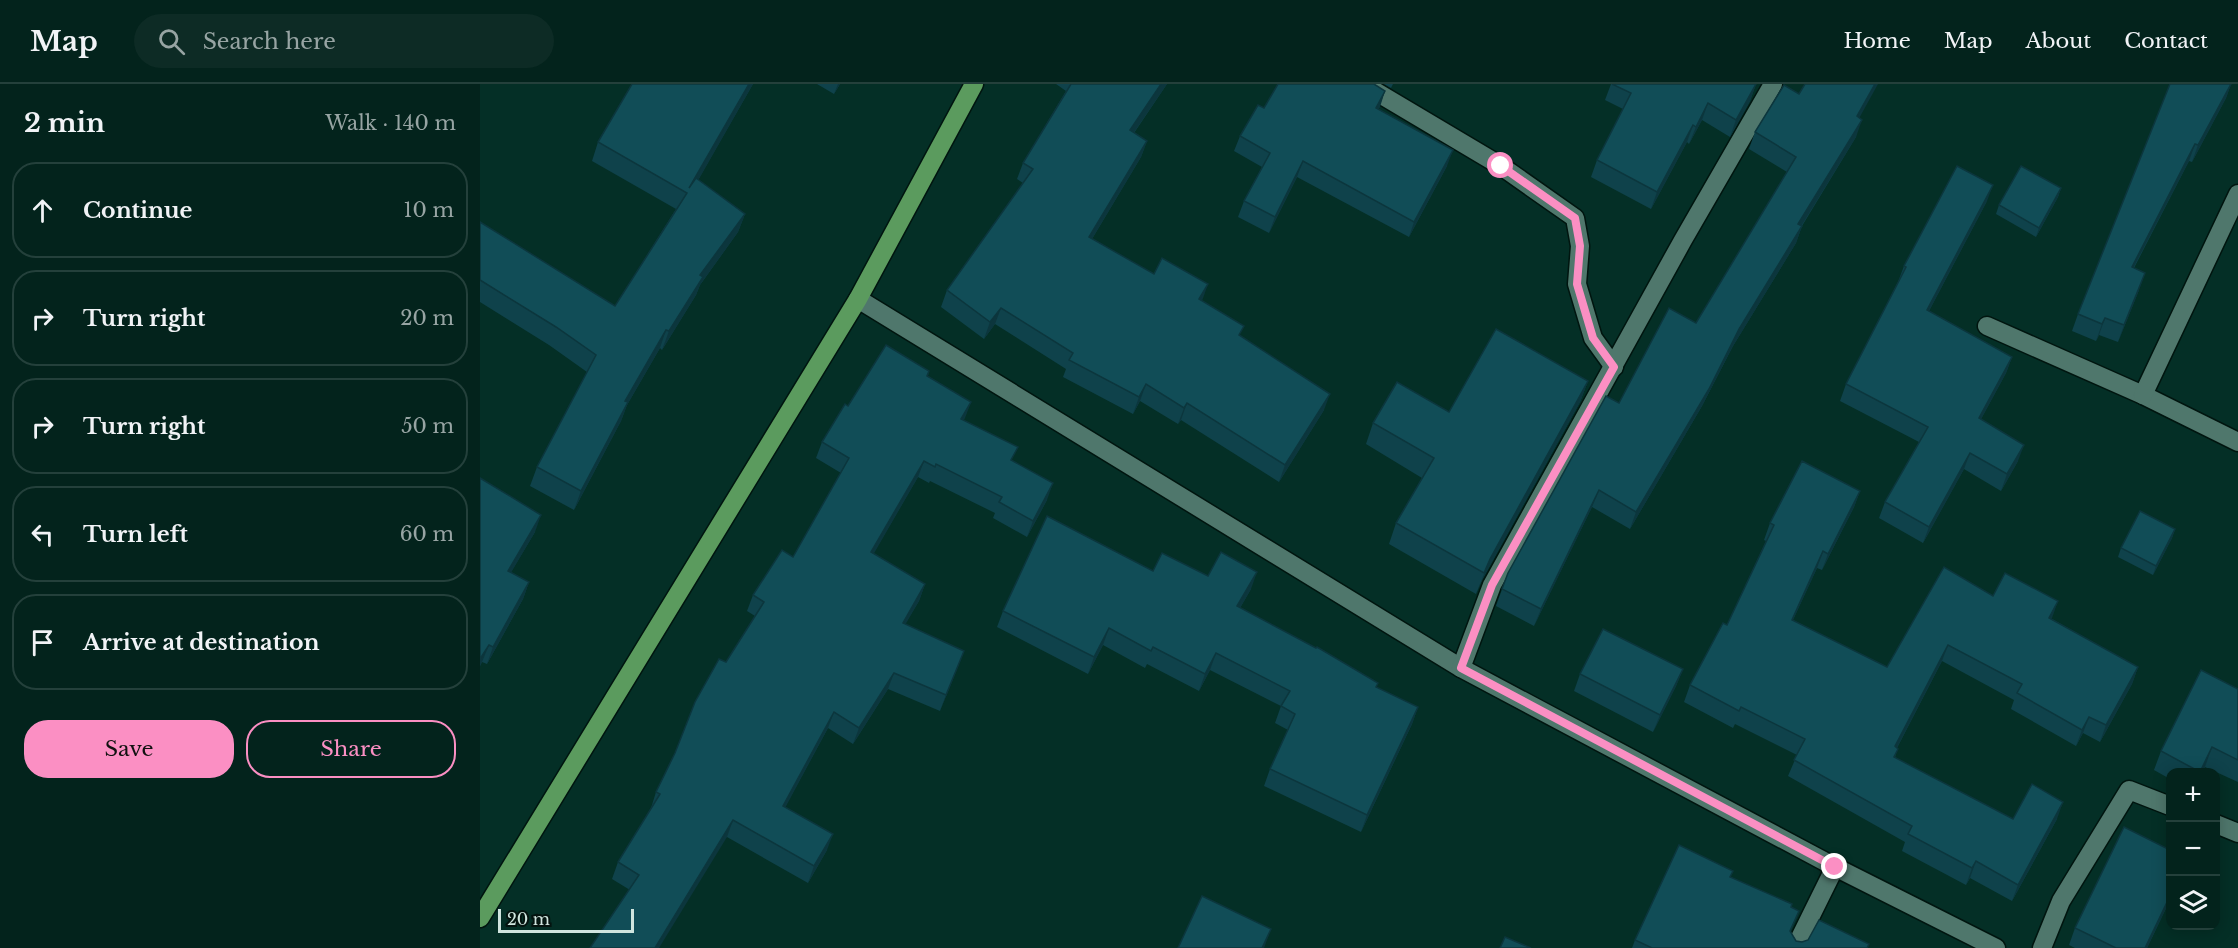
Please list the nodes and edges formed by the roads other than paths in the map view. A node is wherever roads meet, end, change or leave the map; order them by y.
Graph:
1 (974, 84) edge
2 (1363, 84) edge
3 (1773, 84) edge
4 (2238, 195) edge
5 (858, 299) junction
6 (1987, 326) dead end
7 (1614, 367) junction
8 (2143, 395) junction
9 (2238, 442) edge
10 (1461, 668) junction
11 (2166, 804) edge
12 (2220, 826) edge
13 (2238, 833) edge
14 (1835, 867) junction
15 (480, 918) edge
16 (1795, 948) edge
17 (1996, 948) edge
18 (2042, 948) edge

1 - 5 main road
2 - 7 street
3 - 7 street
4 - 8 street
5 - 10 street
5 - 15 main road
6 - 8 street
7 - 10 street
8 - 9 street
10 - 14 street
11 - 18 street
12 - 13 street
14 - 16 street
14 - 17 street

